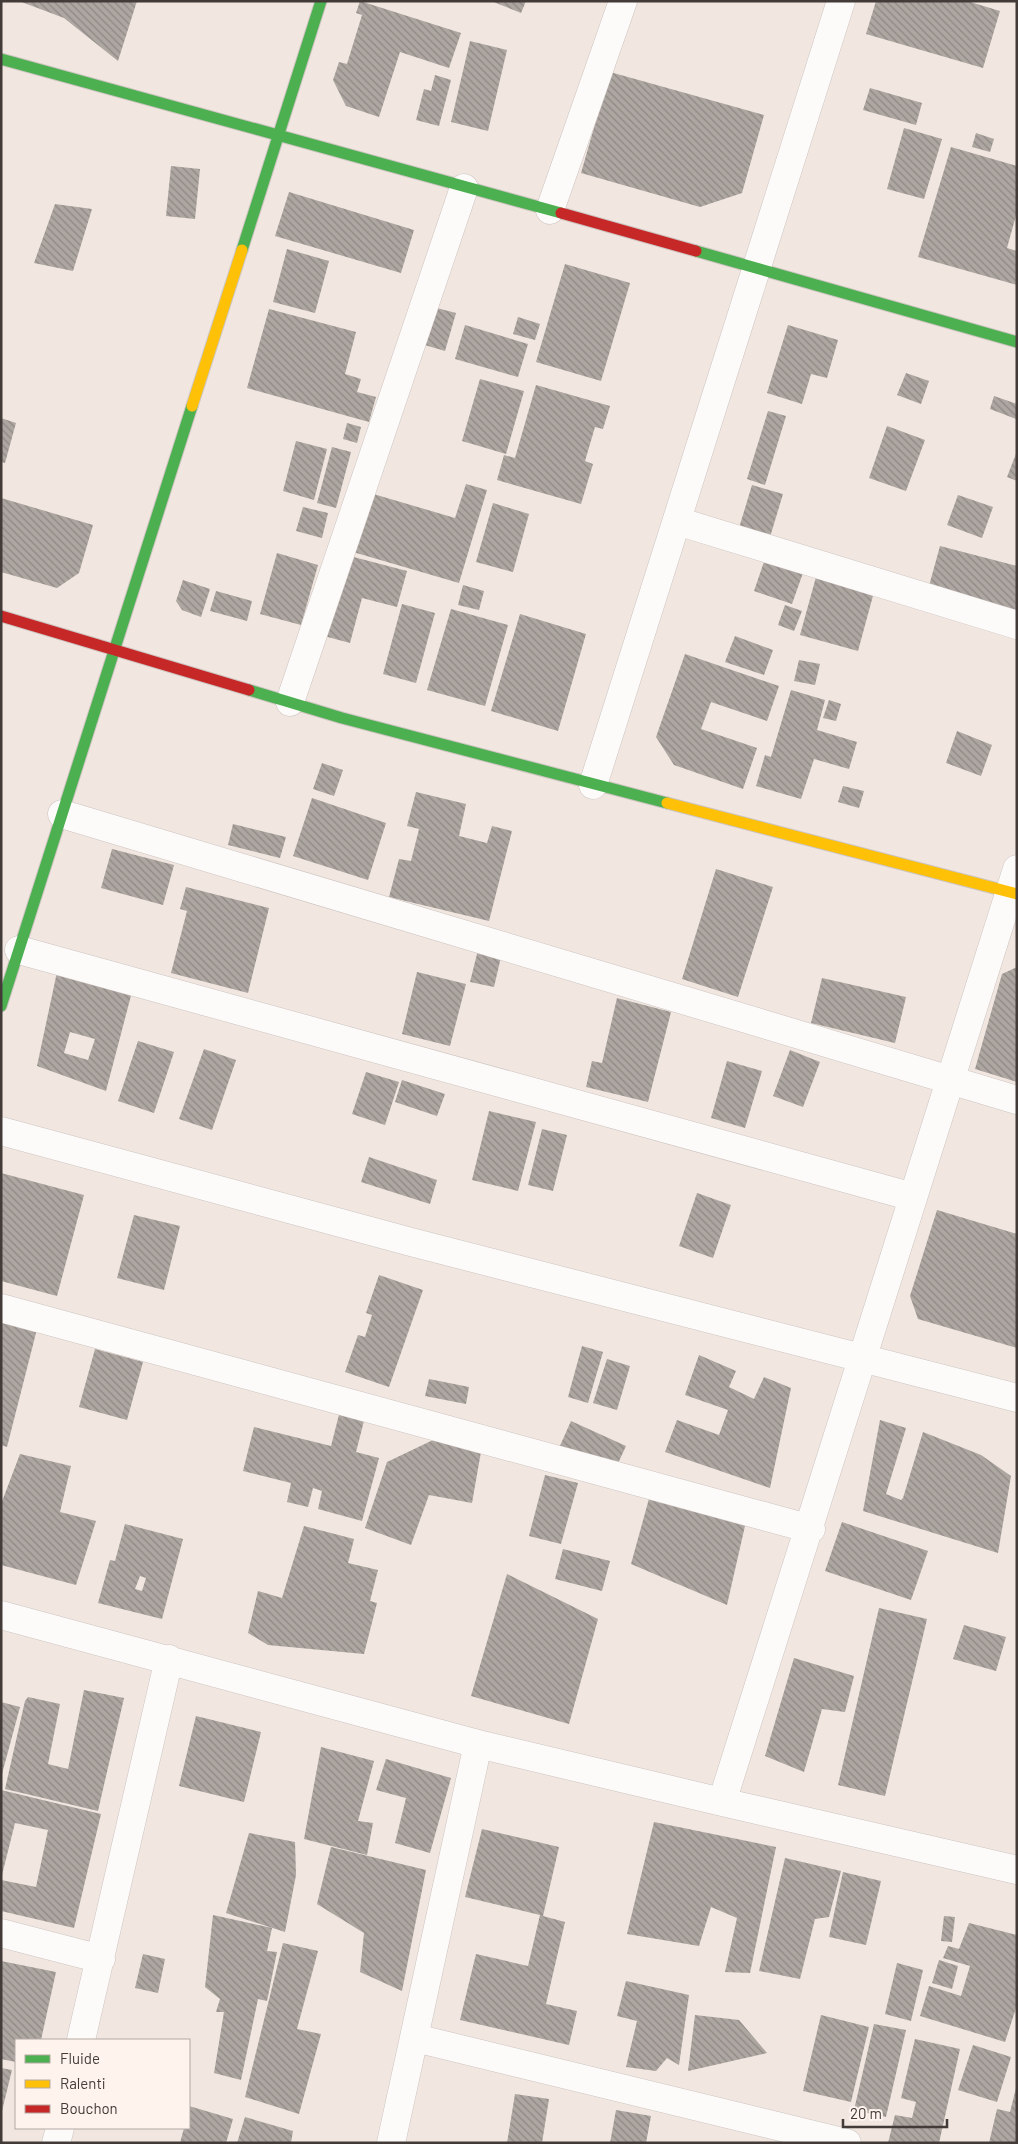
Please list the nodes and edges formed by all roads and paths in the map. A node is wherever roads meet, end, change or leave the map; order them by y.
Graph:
1 (321, 1) edge
2 (623, 1) edge
3 (841, 1) edge
4 (1, 59) edge
5 (278, 136) junction
6 (464, 188) junction
7 (550, 210) junction
8 (756, 269) junction
9 (1017, 342) edge
10 (677, 520) junction
11 (1, 616) edge
12 (1017, 625) edge
13 (115, 648) junction
14 (290, 702) junction
15 (593, 785) junction
16 (62, 814) junction
17 (1014, 885) edge
18 (19, 950) junction
19 (1, 1006) edge
20 (950, 1079) junction
21 (1017, 1100) edge
22 (1, 1131) edge
23 (913, 1196) junction
24 (1, 1308) edge
25 (862, 1358) junction
26 (1017, 1398) edge
27 (811, 1529) junction
28 (1, 1615) edge
29 (169, 1659) junction
30 (478, 1744) junction
31 (722, 1802) junction
32 (1017, 1870) edge
33 (1, 1933) edge
34 (101, 1959) junction
35 (415, 2038) junction
36 (81, 2039) edge
37 (60, 2129) edge
38 (809, 2138) edge
39 (56, 2143) edge
40 (391, 2143) edge
41 (847, 2143) edge

1 - 5 street
2 - 7 street
3 - 8 street
4 - 5 street
5 - 6 street
5 - 13 street
6 - 7 street
6 - 14 street
7 - 8 street
8 - 9 street
8 - 10 street
10 - 12 street
10 - 15 street
11 - 13 street
13 - 14 street
13 - 16 street
14 - 15 street
15 - 17 street
16 - 18 street
16 - 20 street
17 - 20 street
18 - 19 street
18 - 23 street
20 - 21 street
20 - 23 street
22 - 25 street
23 - 25 street
24 - 27 street
25 - 26 street
25 - 27 street
27 - 31 street
28 - 29 street
29 - 30 street
29 - 34 street
30 - 31 street
30 - 35 street
31 - 32 street
33 - 34 street
34 - 36 street
35 - 38 street
35 - 40 street
37 - 39 street
38 - 41 street

